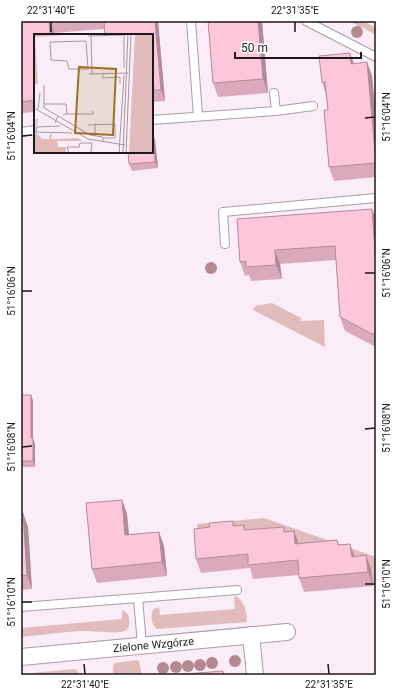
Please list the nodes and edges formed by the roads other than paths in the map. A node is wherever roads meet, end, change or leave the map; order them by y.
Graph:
1 (191, 21) edge
2 (306, 21) edge
3 (376, 57) edge
4 (274, 93) dead end
5 (313, 106) dead end
6 (276, 111) junction
7 (198, 116) junction
8 (153, 120) edge
9 (34, 130) edge
10 (21, 132) edge
11 (376, 198) edge
12 (225, 244) dead end
13 (236, 590) dead end
14 (138, 598) junction
15 (21, 607) edge
16 (287, 632) dead end
17 (251, 636) junction
18 (142, 645) junction
19 (21, 657) edge
20 (255, 675) edge

1 - 7 lane
2 - 3 lane
4 - 6 lane
5 - 6 lane
6 - 7 lane
7 - 8 lane
9 - 10 lane
11 - 12 lane
13 - 14 lane
14 - 15 lane
14 - 18 lane
16 - 17 street, Zielone Wzgórze
17 - 18 street, Zielone Wzgórze
17 - 20 street
18 - 19 street, Zielone Wzgórze

